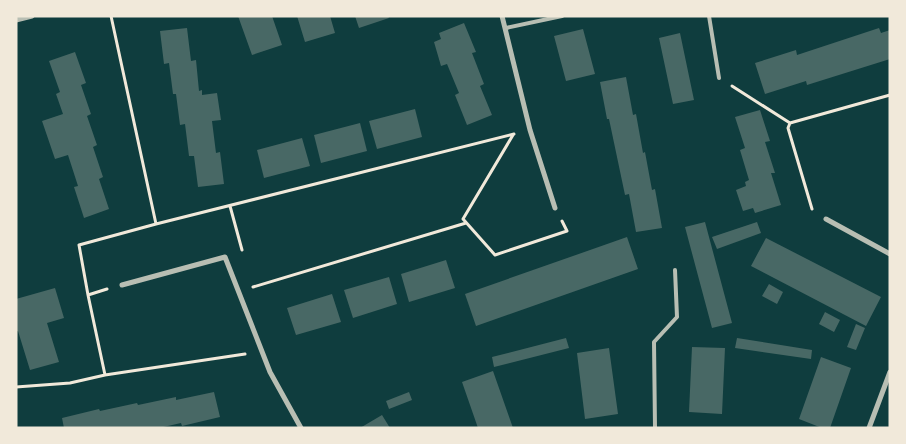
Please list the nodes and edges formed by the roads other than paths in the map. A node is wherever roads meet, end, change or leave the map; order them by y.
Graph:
1 (32, 16) edge
2 (502, 16) edge
3 (562, 16) edge
4 (709, 16) edge
5 (16, 20) edge
6 (506, 28) junction
7 (719, 78) road end
8 (555, 208) road end
9 (826, 220) road end
10 (890, 254) edge
11 (674, 270) dead end
12 (122, 285) road end
13 (890, 372) edge
14 (301, 428) edge
15 (655, 428) edge
16 (869, 428) edge

1 - 5 street
2 - 6 street
3 - 6 lane
4 - 7 lane
6 - 8 street
9 - 10 street
11 - 15 lane
12 - 14 street
13 - 16 street

